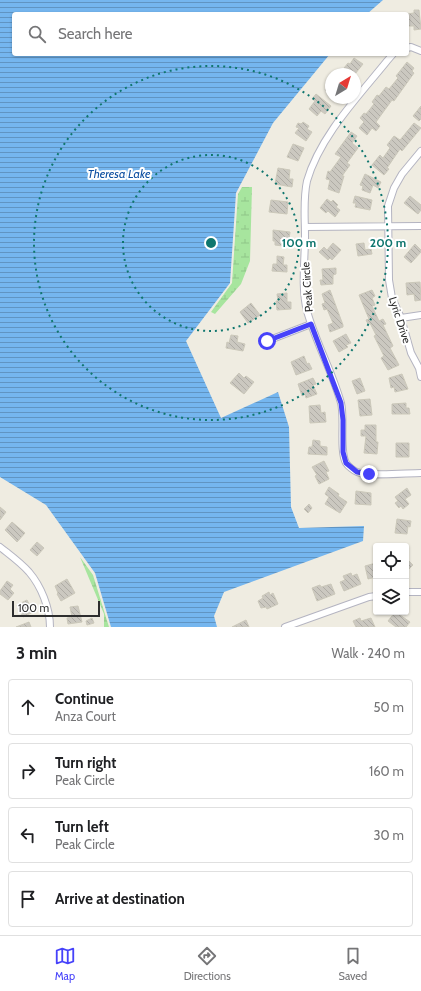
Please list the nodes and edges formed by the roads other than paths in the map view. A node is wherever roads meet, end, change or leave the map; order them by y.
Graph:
1 (409, 48) edge
2 (421, 51) edge
3 (391, 56) edge
4 (421, 151) edge
5 (388, 226) junction
6 (421, 226) edge
7 (305, 227) junction
8 (421, 315) edge
9 (401, 318) junction
10 (311, 324) junction
11 (267, 341) dead end
12 (421, 377) edge
13 (421, 473) edge
14 (0, 547) edge
15 (409, 592) edge
16 (421, 592) edge
17 (373, 596) edge
18 (50, 627) edge
19 (285, 627) edge

1 - 2 street
3 - 7 street, Peak Circle
4 - 5 street, Lyric Drive
5 - 6 street
5 - 7 street
5 - 9 street, Lyric Drive
7 - 10 street, Peak Circle
8 - 9 street
9 - 12 street, Lyric Drive
10 - 11 street
10 - 13 street, Peak Circle
14 - 18 street
15 - 16 street
17 - 19 street

